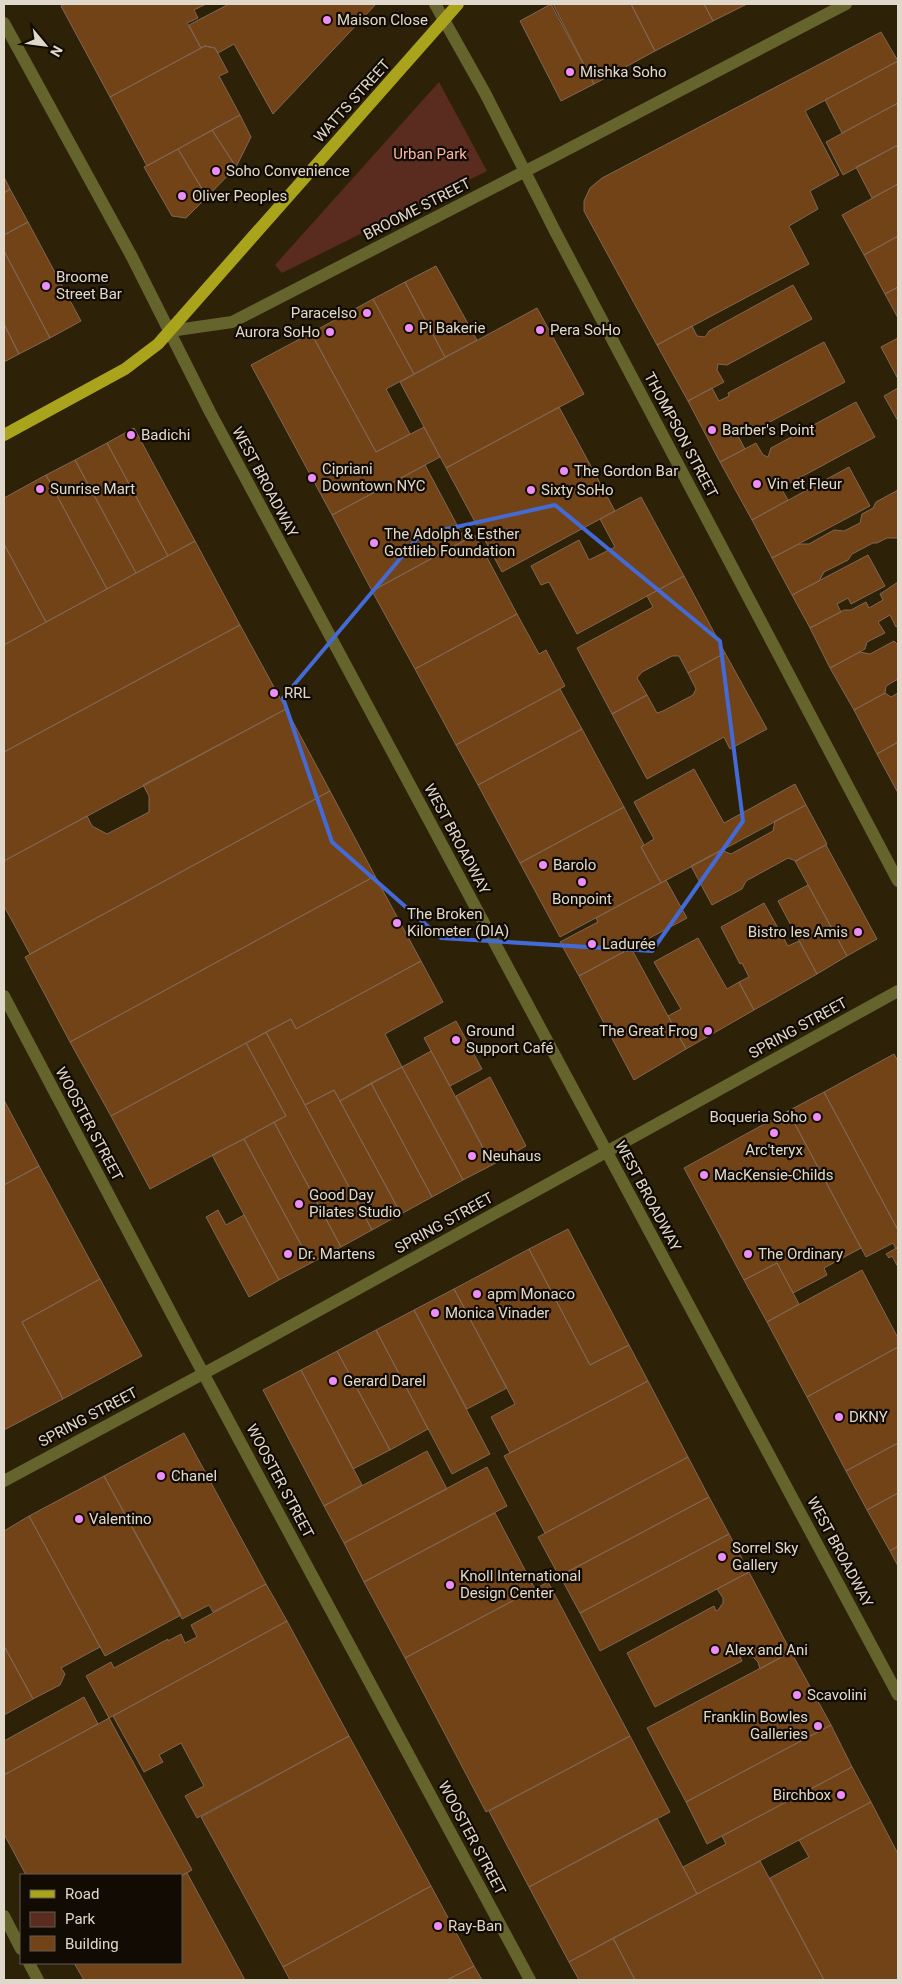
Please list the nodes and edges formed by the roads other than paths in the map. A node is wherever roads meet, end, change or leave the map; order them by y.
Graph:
1 (435, 4) edge
2 (458, 4) edge
3 (846, 4) edge
4 (444, 19) junction
5 (4, 23) edge
6 (524, 172) junction
7 (170, 331) junction
8 (4, 435) edge
9 (898, 881) edge
10 (898, 991) edge
11 (4, 996) edge
12 (607, 1152) junction
13 (203, 1374) junction
14 (4, 1481) edge
15 (898, 1695) edge
16 (4, 1916) edge
17 (20, 1947) edge
18 (30, 1964) edge
19 (38, 1980) edge
20 (530, 1980) edge

1 - 4 street, THOMPSON STREET
2 - 4 main road, WATTS STREET
3 - 6 street, BROOME STREET
4 - 6 street, THOMPSON STREET
4 - 7 main road, WATTS STREET
5 - 7 street, WEST BROADWAY
6 - 7 street, BROOME STREET
6 - 9 street, THOMPSON STREET
7 - 8 main road
7 - 12 street, WEST BROADWAY
10 - 12 street, SPRING STREET
11 - 13 street, WOOSTER STREET
12 - 13 street, SPRING STREET
12 - 15 street, WEST BROADWAY
13 - 14 street, SPRING STREET
13 - 20 street, WOOSTER STREET
16 - 17 street
18 - 19 street

